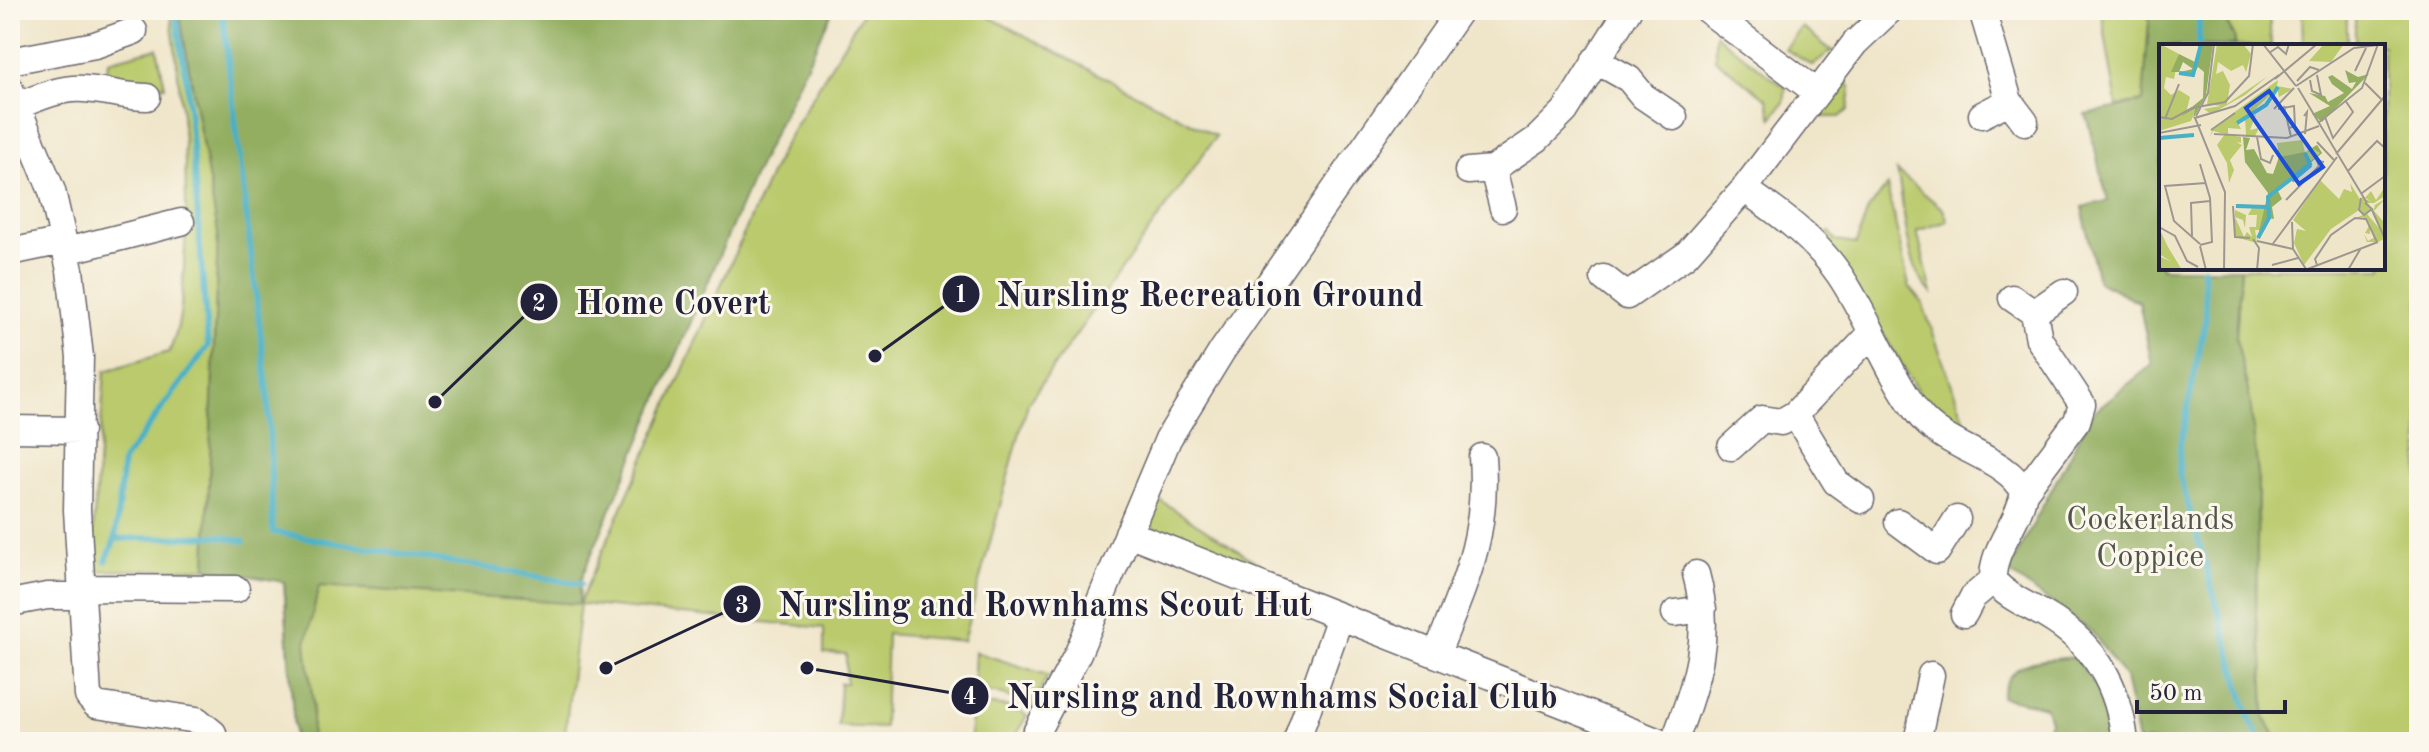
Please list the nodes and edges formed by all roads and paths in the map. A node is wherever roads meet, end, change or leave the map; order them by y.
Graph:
1 (1460, 10) edge
2 (1628, 10) edge
3 (1707, 10) edge
4 (1890, 10) edge
5 (1982, 10) edge
6 (134, 31) dead end
7 (1595, 60) junction
8 (10, 61) edge
9 (1815, 91) junction
10 (147, 97) dead end
11 (14, 98) edge
12 (2009, 101) junction
13 (1982, 115) dead end
14 (1674, 117) dead end
15 (2025, 122) dead end
16 (1744, 189) junction
17 (1503, 208) dead end
18 (181, 222) dead end
19 (64, 246) junction
20 (10, 252) edge
21 (1604, 278) dead end
22 (2064, 292) dead end
23 (1872, 333) junction
24 (1788, 418) junction
25 (10, 429) edge
26 (80, 430) junction
27 (1731, 447) dead end
28 (1482, 457) dead end
29 (2024, 492) junction
30 (1861, 500) dead end
31 (1957, 519) dead end
32 (1898, 522) dead end
33 (1128, 533) junction
34 (1696, 574) dead end
35 (1993, 580) junction
36 (236, 589) dead end
37 (82, 592) junction
38 (10, 603) edge
39 (1703, 609) junction
40 (1675, 613) dead end
41 (1964, 614) dead end
42 (1340, 617) junction
43 (1437, 653) junction
44 (1931, 675) dead end
45 (214, 742) edge
46 (1031, 742) edge
47 (1296, 742) edge
48 (1659, 742) edge
49 (1674, 742) edge
50 (1917, 742) edge
51 (2125, 742) edge

1 - 33 street
2 - 7 street
3 - 9 street
4 - 9 street
5 - 12 street
6 - 8 street
7 - 14 street
7 - 17 street
9 - 16 street
10 - 11 street
11 - 19 street
12 - 13 street
12 - 15 street
16 - 21 street
16 - 23 street
18 - 19 street
19 - 20 street
19 - 26 street
22 - 29 street
23 - 24 street
23 - 29 street
24 - 27 street
24 - 30 street
25 - 26 street
26 - 37 street
28 - 43 street
29 - 35 street
31 - 32 street
33 - 42 street
33 - 46 street
34 - 39 street
35 - 41 street
35 - 51 street
36 - 37 street
37 - 38 street
37 - 45 street
39 - 40 street
39 - 49 street
42 - 43 street
42 - 47 street
43 - 48 street
44 - 50 street

